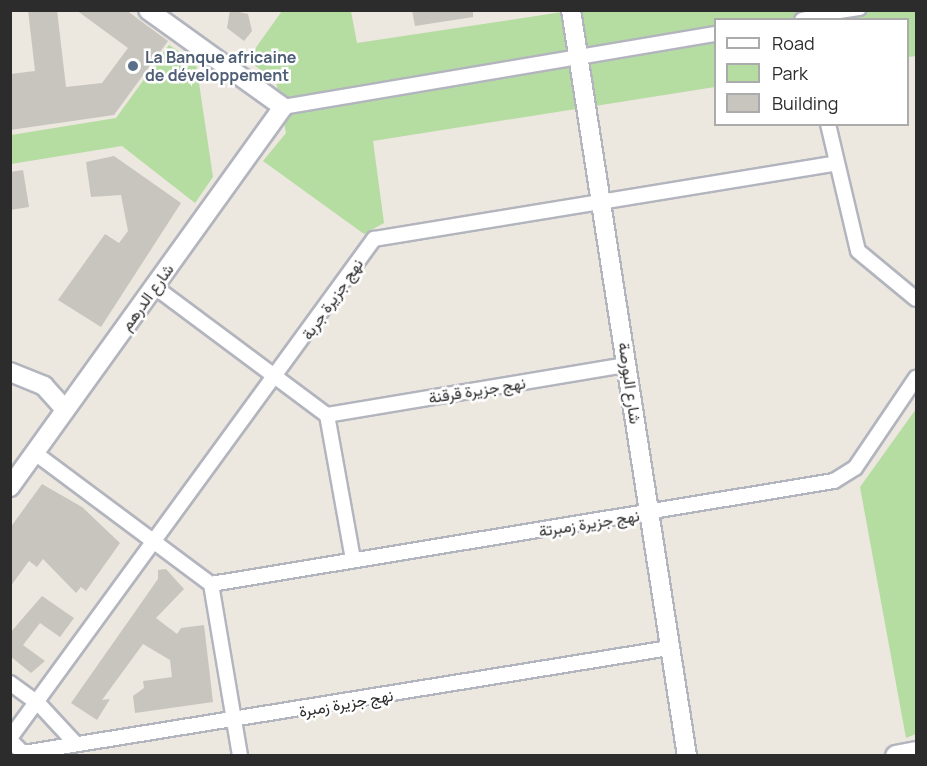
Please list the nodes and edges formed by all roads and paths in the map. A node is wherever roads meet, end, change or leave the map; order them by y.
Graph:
1 (148, 10) edge
2 (571, 10) edge
3 (860, 10) edge
4 (811, 17) edge
5 (714, 34) edge
6 (578, 56) junction
7 (283, 107) junction
8 (828, 126) edge
9 (833, 164) junction
10 (602, 201) junction
11 (155, 287) junction
12 (916, 299) edge
13 (627, 365) junction
14 (10, 372) edge
15 (278, 376) junction
16 (916, 378) edge
17 (65, 409) junction
18 (327, 415) junction
19 (35, 453) junction
20 (10, 487) edge
21 (649, 514) junction
22 (152, 543) junction
23 (353, 559) junction
24 (211, 584) junction
25 (669, 648) junction
26 (10, 683) edge
27 (38, 703) junction
28 (235, 722) junction
29 (11, 733) edge
30 (10, 739) edge
31 (76, 744) junction
32 (916, 752) edge
33 (240, 756) edge
34 (687, 756) edge
35 (896, 756) edge

1 - 7 street
2 - 6 street, شارع البورصة
3 - 4 street
5 - 6 street
6 - 7 street
6 - 10 street, شارع البورصة
7 - 11 street, شارع الدرهم
8 - 9 street
9 - 10 street, نهج جزيرة جربة
9 - 12 street
10 - 13 street, شارع البورصة
10 - 15 street, نهج جزيرة جربة
11 - 15 street
11 - 17 street, شارع الدرهم
13 - 18 street, نهج جزيرة قرقنة
13 - 21 street, شارع البورصة
14 - 17 street
15 - 18 street
15 - 22 street, نهج جزيرة جربة
16 - 21 street, نهج جزيرة زمبرتة
17 - 19 street, شارع الدرهم
18 - 23 street
19 - 20 street, شارع الدرهم
19 - 22 street
21 - 23 street, نهج جزيرة زمبرتة
21 - 25 street, شارع البورصة
22 - 24 street
22 - 27 street, نهج جزيرة جربة
23 - 24 street, نهج جزيرة زمبرتة
24 - 28 street
25 - 28 street, نهج جزيرة زمبرة
25 - 34 street, شارع البورصة
26 - 27 street
27 - 29 street, نهج جزيرة جربة
27 - 31 street
28 - 31 street, نهج جزيرة زمبرة
28 - 33 street
29 - 30 street
30 - 31 street, نهج جزيرة زمبرة
32 - 35 main road

